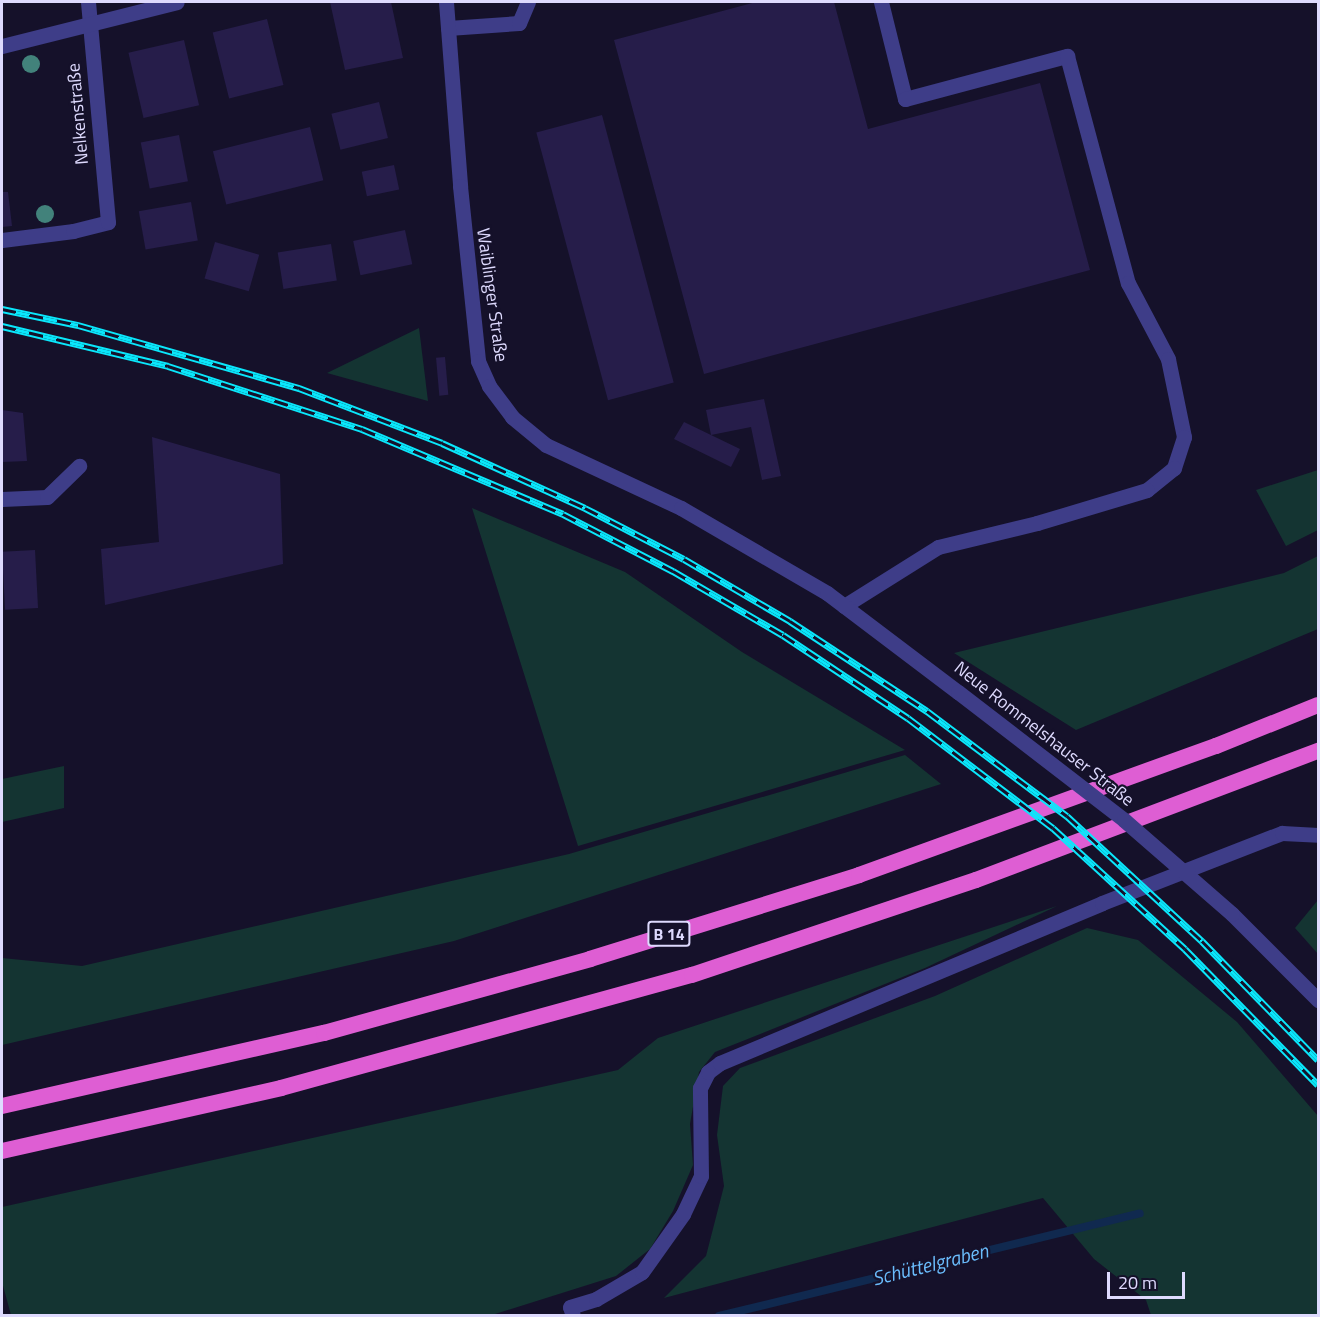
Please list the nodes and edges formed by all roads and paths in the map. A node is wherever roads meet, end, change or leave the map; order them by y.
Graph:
1 (88, 2) edge
2 (177, 2) edge
3 (446, 2) edge
4 (528, 2) edge
5 (881, 2) edge
6 (90, 23) junction
7 (448, 28) junction
8 (2, 46) edge
9 (2, 240) edge
10 (79, 466) dead end
11 (2, 499) edge
12 (721, 532) joint
13 (844, 606) junction
14 (1318, 705) edge
15 (1318, 751) edge
16 (1318, 835) edge
17 (1318, 1000) edge
18 (2, 1106) edge
19 (2, 1151) edge
20 (572, 1311) edge

1 - 6 street, Nelkenstraße
2 - 6 street
3 - 7 street, Waiblinger Straße
4 - 7 street
5 - 13 street
6 - 8 street
6 - 9 street, Nelkenstraße
7 - 12 street, Waiblinger Straße
10 - 11 street
12 - 13 street, Neue Rommelshauser Straße
13 - 17 street, Neue Rommelshauser Straße, bridge
14 - 18 highway, B 14
15 - 19 highway, B 14
16 - 20 street

